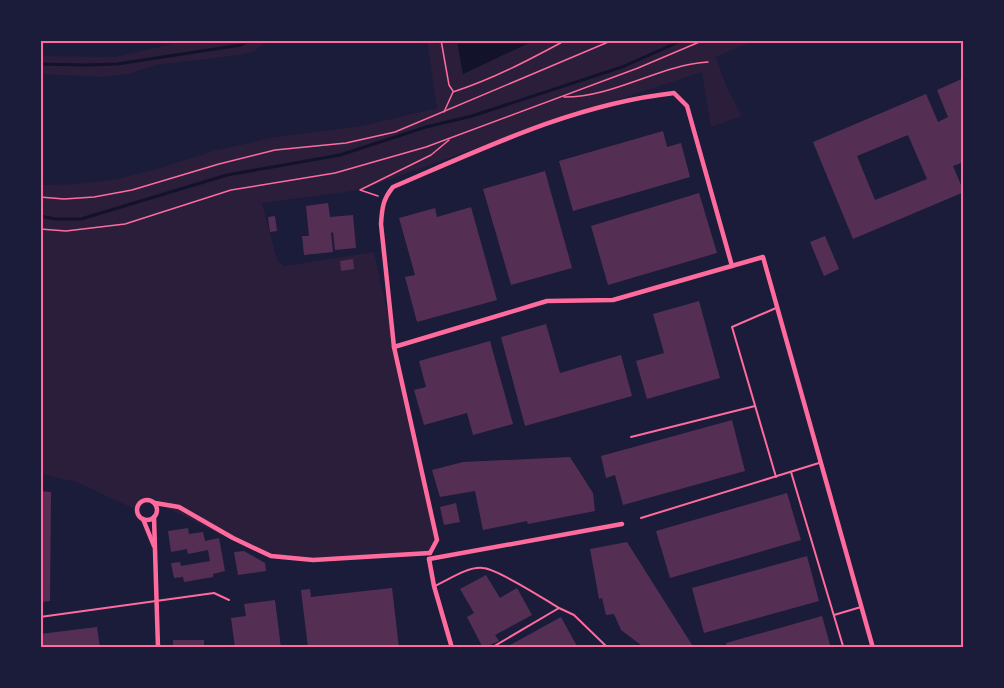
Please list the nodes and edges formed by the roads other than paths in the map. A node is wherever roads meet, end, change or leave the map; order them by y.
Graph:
1 (732, 266) junction
2 (777, 308) junction
3 (394, 347) junction
4 (755, 406) junction
5 (631, 437) dead end
6 (821, 462) junction
7 (791, 472) junction
8 (776, 477) junction
9 (155, 503) junction
10 (154, 517) junction
11 (641, 518) dead end
12 (143, 519) junction
13 (622, 524) dead end
14 (156, 552) junction
15 (429, 556) junction
16 (434, 586) junction
17 (229, 600) dead end
18 (157, 602) junction
19 (861, 607) junction
20 (559, 608) junction
21 (834, 615) junction
22 (40, 617) edge
23 (843, 646) edge
24 (158, 648) edge
25 (452, 648) edge
26 (491, 648) edge
27 (608, 648) edge
28 (873, 648) edge

1 - 2 street
1 - 3 street
1 - 3 street
2 - 4 lane
2 - 6 street
3 - 15 street
4 - 5 lane
4 - 8 lane
6 - 7 lane
6 - 19 street
7 - 8 lane
7 - 21 lane
8 - 11 lane
9 - 10 street
9 - 12 street
9 - 15 street
10 - 12 street
10 - 14 street
12 - 14 street
13 - 15 street
14 - 18 street
15 - 16 street
16 - 20 lane
16 - 25 street
17 - 18 lane
18 - 22 lane
18 - 24 street
19 - 21 lane
19 - 28 street
20 - 26 lane
20 - 27 lane
21 - 23 lane

